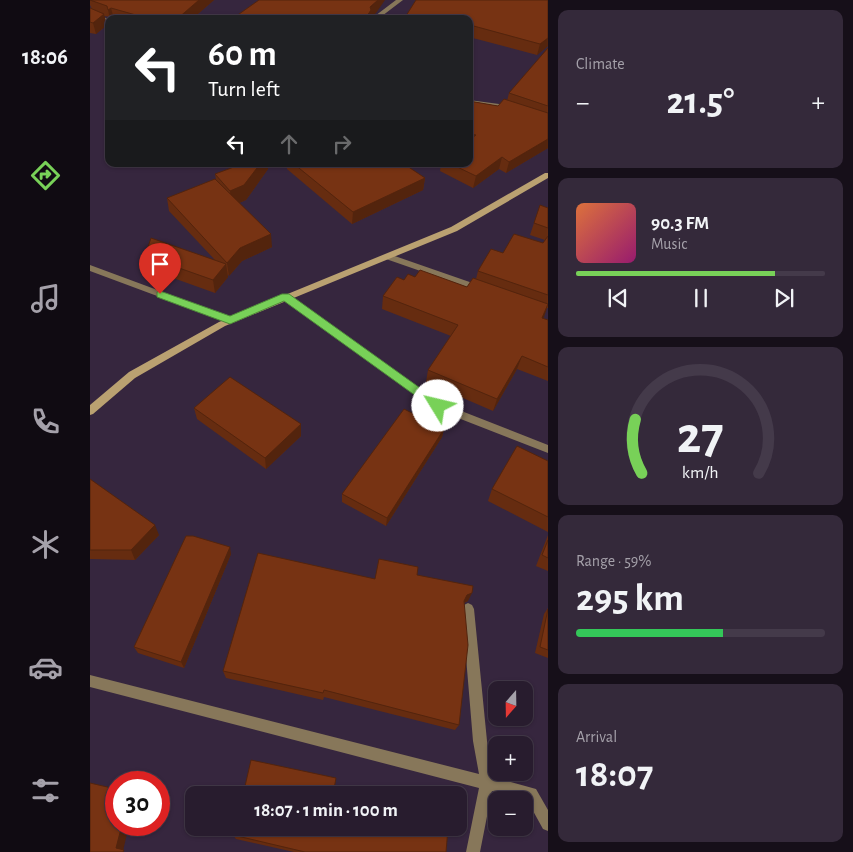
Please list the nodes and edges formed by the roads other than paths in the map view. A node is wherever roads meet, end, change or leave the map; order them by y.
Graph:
1 (400, 0) edge
2 (90, 15) edge
3 (379, 15) edge
4 (105, 20) edge
5 (473, 103) edge
6 (516, 111) edge
7 (548, 175) edge
8 (389, 257) junction
9 (90, 268) edge
10 (492, 293) edge
11 (285, 297) junction
12 (230, 320) junction
13 (92, 406) edge
14 (548, 449) edge
15 (468, 609) edge
16 (90, 681) edge
17 (487, 783) junction
18 (548, 824) edge
19 (473, 852) edge

1 - 3 street
2 - 4 street
5 - 6 street
7 - 8 street
8 - 10 street
8 - 11 street
9 - 12 street
11 - 12 street
11 - 14 street
12 - 13 street
15 - 17 street
16 - 17 street
17 - 18 street
17 - 19 street

